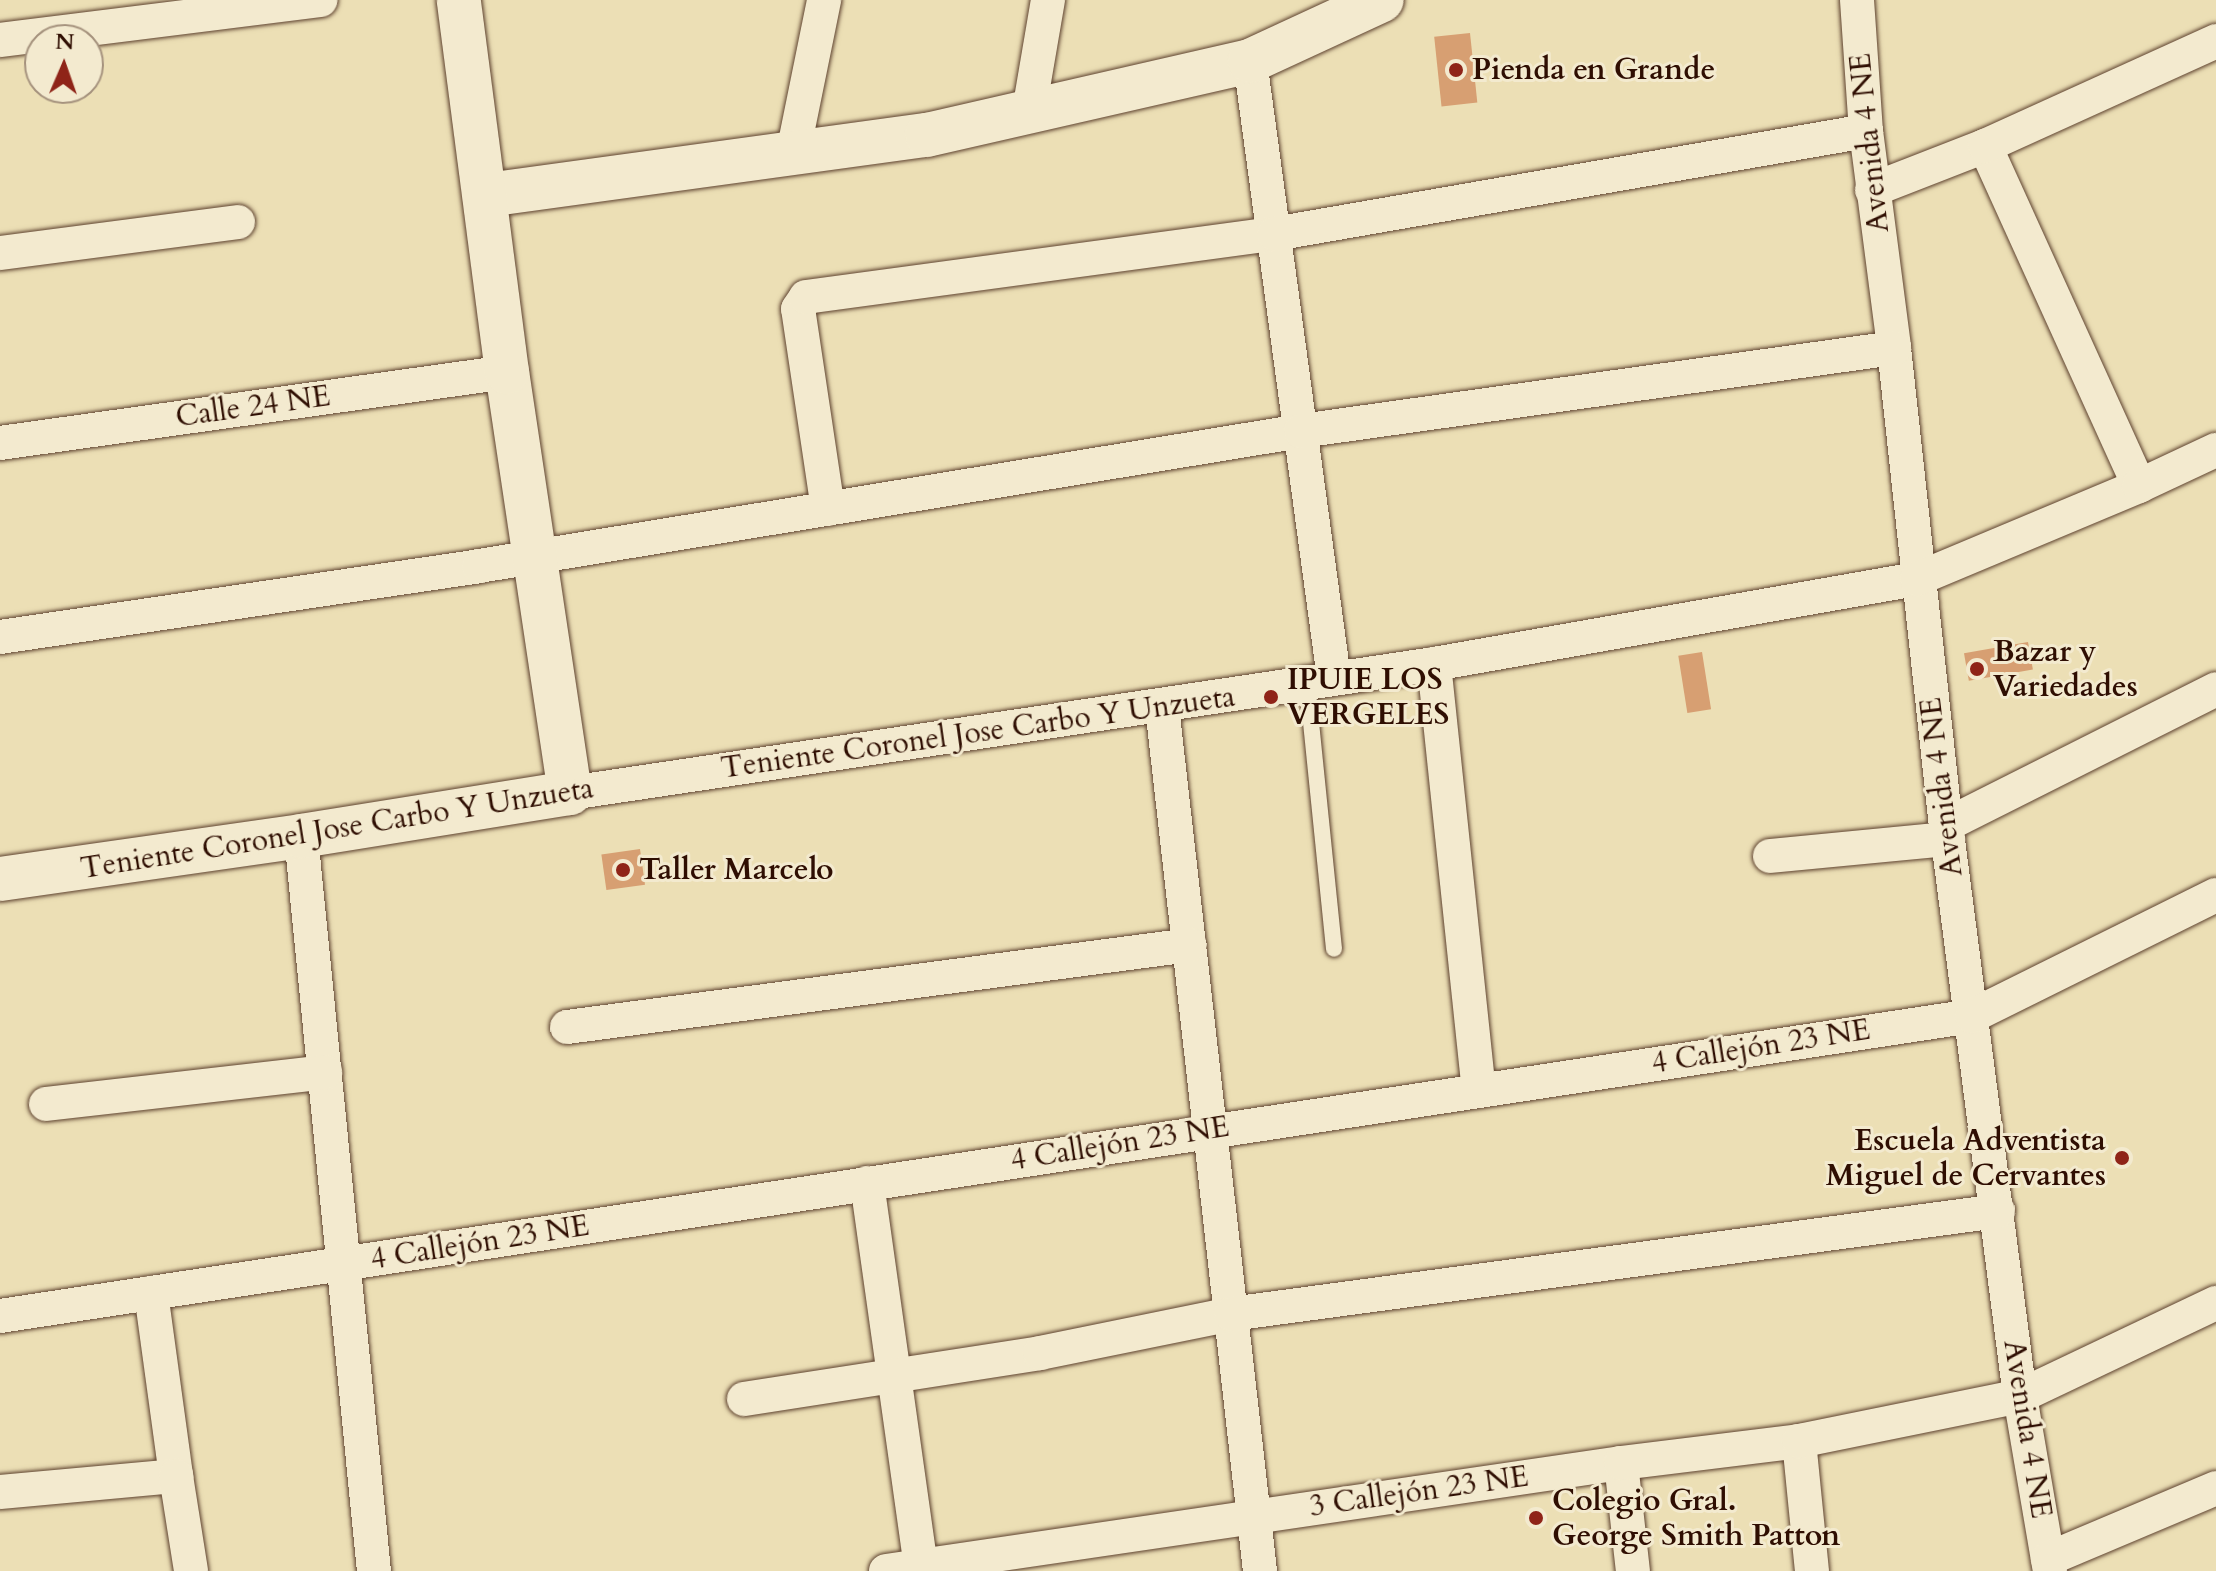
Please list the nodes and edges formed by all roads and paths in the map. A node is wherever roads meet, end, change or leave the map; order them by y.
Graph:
1 (321, 0) edge
2 (459, 0) edge
3 (824, 0) edge
4 (1048, 0) edge
5 (1382, 0) edge
6 (1859, 1) edge
7 (0, 40) edge
8 (2216, 41) edge
9 (1250, 61) junction
10 (1029, 111) junction
11 (1866, 131) junction
12 (1985, 146) junction
13 (793, 153) junction
14 (1872, 190) junction
15 (487, 195) junction
16 (238, 222) dead end
17 (1274, 234) junction
18 (0, 253) edge
19 (1894, 348) junction
20 (507, 372) junction
21 (1301, 431) junction
22 (0, 443) edge
23 (2216, 450) edge
24 (2139, 486) junction
25 (828, 509) junction
26 (536, 557) junction
27 (1917, 579) junction
28 (0, 637) edge
29 (1434, 664) junction
30 (1320, 680) junction
31 (2216, 689) edge
32 (1162, 707) junction
33 (570, 793) junction
34 (1947, 832) junction
35 (301, 836) junction
36 (1770, 856) dead end
37 (0, 879) edge
38 (2216, 895) edge
39 (1190, 945) junction
40 (1334, 949) dead end
41 (1972, 1016) junction
42 (567, 1027) dead end
43 (325, 1072) junction
44 (1479, 1090) junction
45 (46, 1104) dead end
46 (1211, 1130) junction
47 (867, 1183) junction
48 (1998, 1211) junction
49 (343, 1265) junction
50 (151, 1293) junction
51 (2216, 1303) edge
52 (1231, 1314) junction
53 (0, 1316) edge
54 (894, 1376) junction
55 (2020, 1396) junction
56 (744, 1399) dead end
57 (1799, 1441) junction
58 (1621, 1463) junction
59 (176, 1476) junction
60 (2216, 1488) edge
61 (0, 1492) edge
62 (1254, 1516) junction
63 (2049, 1565) edge
64 (921, 1566) junction
65 (191, 1571) edge
66 (374, 1571) edge
67 (886, 1571) edge
68 (1260, 1571) edge
69 (1633, 1571) edge
70 (1812, 1571) edge

1 - 7 street
2 - 15 street
3 - 13 street
4 - 10 street
5 - 9 street
6 - 11 street, Avenida 4 NE
8 - 12 street
9 - 10 street
9 - 17 street
10 - 13 street
11 - 14 street, Avenida 4 NE
11 - 17 street
12 - 14 street
12 - 24 street
13 - 15 street
14 - 19 street, Avenida 4 NE
15 - 20 street
16 - 18 street
17 - 21 street
17 - 25 street
19 - 21 street
19 - 27 street, Avenida 4 NE
20 - 22 street, Calle 24 NE
20 - 26 street
21 - 25 street
21 - 30 street
23 - 24 street, Teniente Coronel Jose Carbo Y Unzueta
24 - 27 street, Teniente Coronel Jose Carbo Y Unzueta
25 - 26 street
26 - 28 street
26 - 33 street
27 - 29 street, Teniente Coronel Jose Carbo Y Unzueta
27 - 34 street, Avenida 4 NE
29 - 30 street, Teniente Coronel Jose Carbo Y Unzueta
29 - 44 street
30 - 32 street, Teniente Coronel Jose Carbo Y Unzueta
30 - 40 lane
31 - 34 street
32 - 33 street, Teniente Coronel Jose Carbo Y Unzueta
32 - 39 street
33 - 35 street, Teniente Coronel Jose Carbo Y Unzueta
34 - 36 street
34 - 41 street, Avenida 4 NE
35 - 37 street, Teniente Coronel Jose Carbo Y Unzueta
35 - 43 street
38 - 41 street, 4 Callejón 23 NE
39 - 42 street
39 - 46 street
41 - 44 street, 4 Callejón 23 NE
41 - 48 street, Avenida 4 NE
43 - 45 street
43 - 49 street
44 - 46 street, 4 Callejón 23 NE
46 - 47 street, 4 Callejón 23 NE
46 - 52 street
47 - 49 street, 4 Callejón 23 NE
47 - 54 street
48 - 52 street
48 - 55 street, Avenida 4 NE
49 - 50 street, 4 Callejón 23 NE
49 - 66 street
50 - 53 street, 4 Callejón 23 NE
50 - 59 street
51 - 55 street, 3 Callejón 23 NE
52 - 54 street
52 - 62 street
54 - 56 street
54 - 64 street
55 - 57 street, 3 Callejón 23 NE
55 - 63 street, Avenida 4 NE
57 - 58 street, 3 Callejón 23 NE
57 - 70 street
58 - 62 street, 3 Callejón 23 NE
58 - 69 street
59 - 61 street
59 - 65 street
60 - 63 street
62 - 64 street, 3 Callejón 23 NE
62 - 68 street
64 - 67 street, 3 Callejón 23 NE

